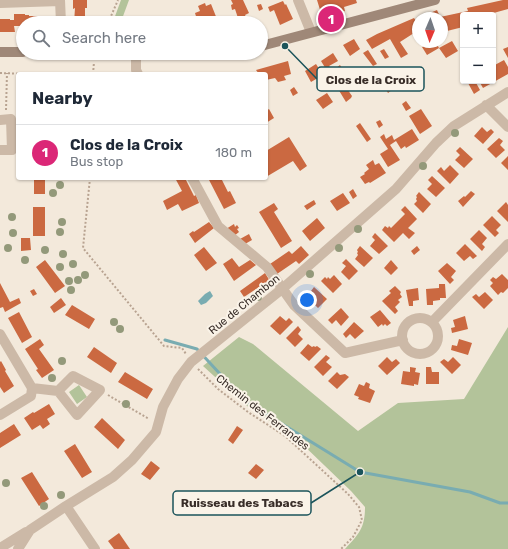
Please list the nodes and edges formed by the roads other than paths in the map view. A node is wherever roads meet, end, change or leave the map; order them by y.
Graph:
1 (60, 0) edge
2 (298, 0) edge
3 (435, 0) edge
4 (0, 3) edge
5 (61, 16) edge
6 (311, 32) junction
7 (268, 44) edge
8 (0, 52) edge
9 (16, 52) edge
10 (136, 60) edge
11 (137, 72) edge
12 (508, 92) edge
13 (486, 105) junction
14 (3, 120) edge
15 (508, 127) edge
16 (0, 150) edge
17 (193, 180) edge
18 (508, 244) edge
19 (282, 289) junction
20 (432, 322) junction
21 (0, 334) edge
22 (403, 340) junction
23 (32, 388) junction
24 (58, 391) junction
25 (0, 415) edge
26 (66, 506) junction
27 (28, 532) junction
28 (0, 548) edge
29 (18, 549) edge
30 (95, 549) edge

1 - 4 street
1 - 5 street
2 - 6 street
3 - 6 main road
6 - 7 main road
8 - 9 main road
10 - 11 street
12 - 13 street, Rue de Chambon
13 - 15 street
13 - 19 street, Rue de Chambon
14 - 16 street
17 - 19 street
18 - 20 street
19 - 22 street
19 - 26 street, Rue de Chambon
20 - 22 street
20 - 22 street
21 - 23 street
23 - 24 street
23 - 25 street
24 - 24 street
26 - 27 street, Rue de Chambon
26 - 30 street
27 - 28 street
27 - 29 street, Rue de Chambon

